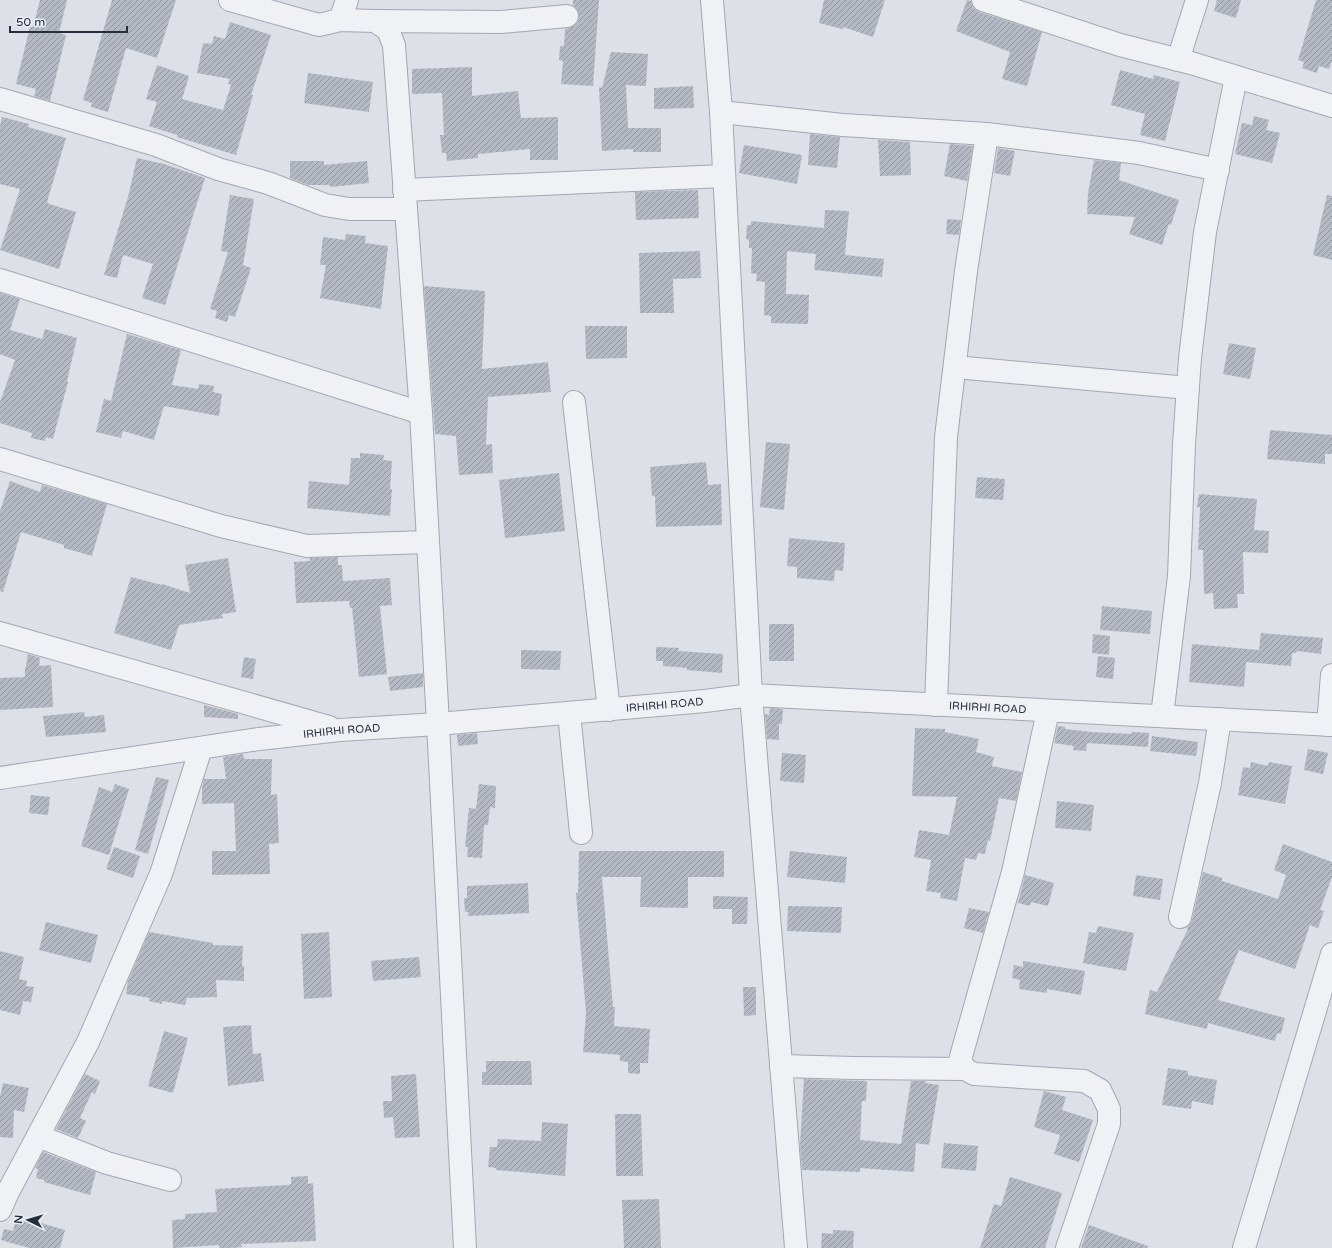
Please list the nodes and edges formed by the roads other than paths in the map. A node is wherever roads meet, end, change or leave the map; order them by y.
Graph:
1 (230, 0) edge
2 (712, 0) edge
3 (983, 0) edge
4 (1197, 0) edge
5 (1029, 7) edge
6 (344, 10) edge
7 (567, 16) dead end
8 (375, 21) junction
9 (1178, 60) junction
10 (1236, 77) junction
11 (0, 99) edge
12 (1331, 104) edge
13 (721, 112) junction
14 (987, 134) junction
15 (1218, 170) junction
16 (724, 176) junction
17 (405, 199) junction
18 (0, 280) edge
19 (955, 367) junction
20 (1188, 388) junction
21 (574, 402) dead end
22 (421, 413) junction
23 (0, 459) edge
24 (427, 542) junction
25 (0, 632) edge
26 (1332, 675) edge
27 (750, 695) junction
28 (936, 705) junction
29 (608, 710) junction
30 (1048, 711) junction
31 (569, 713) junction
32 (1162, 716) junction
33 (1220, 719) junction
34 (438, 724) junction
35 (1330, 725) edge
36 (340, 730) junction
37 (201, 748) junction
38 (0, 778) edge
39 (581, 833) dead end
40 (1180, 917) dead end
41 (1332, 954) edge
42 (781, 1066) junction
43 (965, 1069) junction
44 (38, 1136) junction
45 (170, 1180) dead end
46 (0, 1210) edge
47 (465, 1248) edge
48 (796, 1248) edge
49 (1067, 1248) edge
50 (1244, 1248) edge

1 - 6 street
2 - 13 street
3 - 5 street
4 - 9 street
5 - 9 street
6 - 8 street
7 - 8 street
8 - 17 street
9 - 10 street
10 - 12 street
10 - 15 street
11 - 17 street
13 - 14 street
13 - 16 street
14 - 15 street
14 - 19 street
15 - 20 street
16 - 17 street
16 - 27 street
17 - 22 street
18 - 22 street
19 - 20 street
19 - 28 street
20 - 32 street
21 - 29 street
22 - 24 street
23 - 24 street
24 - 34 street
25 - 36 street
26 - 35 street
27 - 28 street, IRHIRHI ROAD
27 - 29 street, IRHIRHI ROAD
27 - 42 street
28 - 30 street, IRHIRHI ROAD
29 - 31 street, IRHIRHI ROAD
30 - 32 street, IRHIRHI ROAD
30 - 43 street
31 - 34 street, IRHIRHI ROAD
31 - 39 street
32 - 33 street, IRHIRHI ROAD
33 - 35 street, IRHIRHI ROAD
33 - 40 street
34 - 36 street, IRHIRHI ROAD
34 - 47 street
36 - 37 street, IRHIRHI ROAD
37 - 38 street, IRHIRHI ROAD
37 - 44 street
41 - 50 street
42 - 43 street
42 - 48 street
43 - 49 street
44 - 45 street
44 - 46 street

